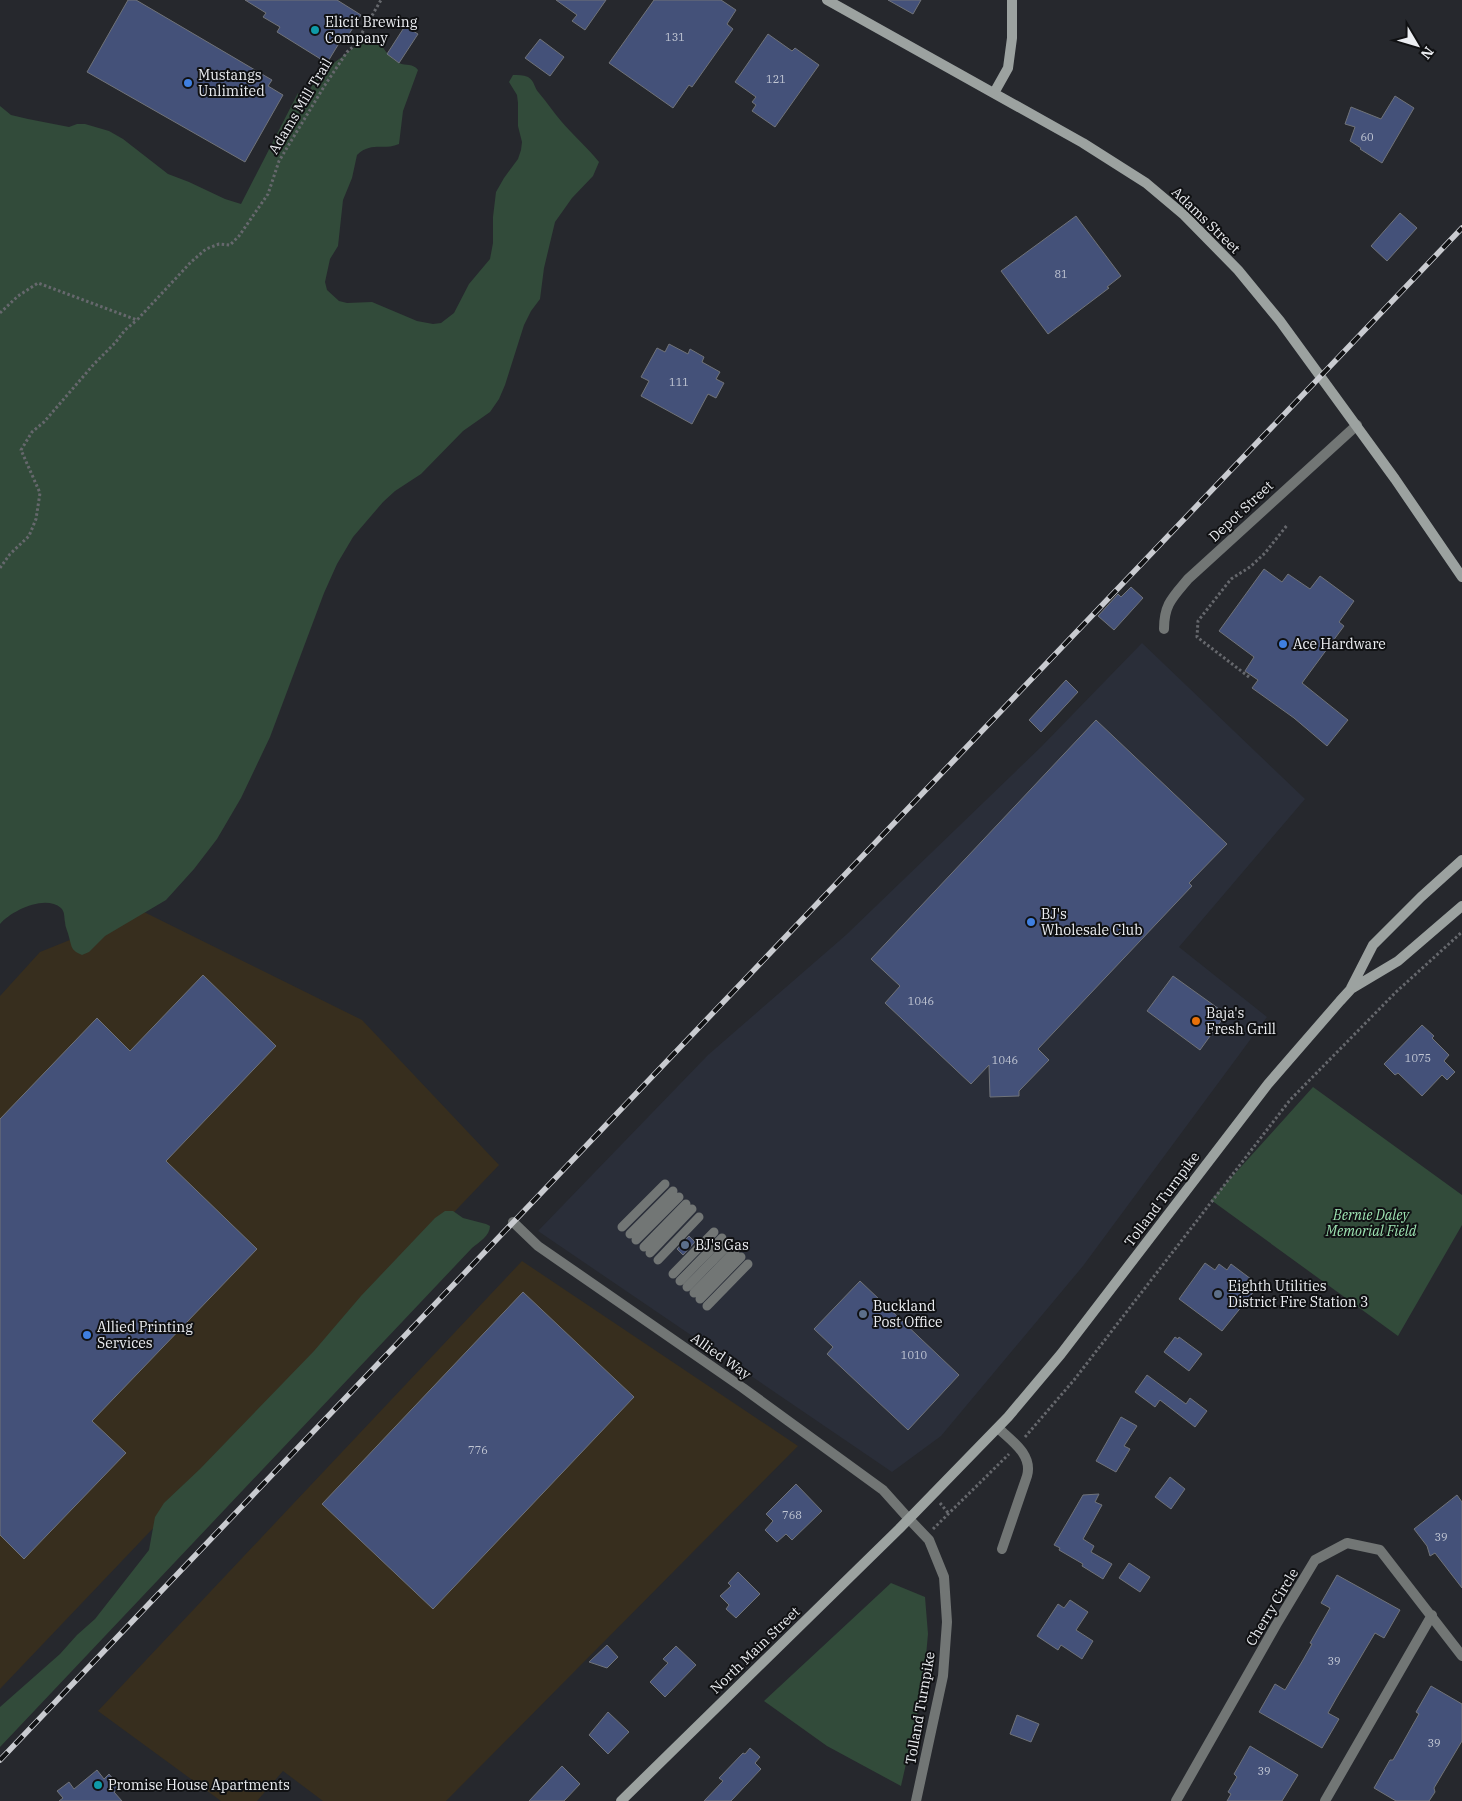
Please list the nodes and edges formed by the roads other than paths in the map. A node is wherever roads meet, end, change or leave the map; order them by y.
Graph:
1 (828, 0) edge
2 (1012, 0) edge
3 (994, 93) junction
4 (1357, 425) junction
5 (1462, 577) edge
6 (1164, 629) dead end
7 (1462, 860) edge
8 (1462, 906) edge
9 (1351, 989) junction
10 (665, 1184) dead end
11 (676, 1194) dead end
12 (689, 1207) dead end
13 (699, 1217) dead end
14 (513, 1222) dead end
15 (622, 1227) dead end
16 (714, 1232) dead end
17 (633, 1237) dead end
18 (647, 1250) dead end
19 (735, 1251) junction
20 (658, 1260) dead end
21 (673, 1274) dead end
22 (707, 1306) dead end
23 (998, 1428) junction
24 (909, 1519) junction
25 (1002, 1548) dead end
26 (1432, 1615) junction
27 (1462, 1656) edge
28 (621, 1801) edge
29 (916, 1801) edge
30 (1176, 1801) edge
31 (1325, 1801) edge

1 - 3 main road, Adams Street
2 - 3 main road
3 - 4 main road, Adams Street
4 - 5 main road, Adams Street
4 - 6 street, Depot Street
7 - 9 main road, Tolland Turnpike
8 - 9 main road, Tolland Turnpike
9 - 23 main road, Tolland Turnpike
10 - 15 lane
11 - 17 lane
12 - 18 lane
13 - 20 lane
14 - 24 street, Allied Way
16 - 21 lane
19 - 19 lane
19 - 22 lane
23 - 24 main road, Tolland Turnpike
23 - 25 street
24 - 28 main road, North Main Street
24 - 29 street, Tolland Turnpike
26 - 27 street, Cherry Circle
26 - 30 street, Cherry Circle
26 - 31 street

